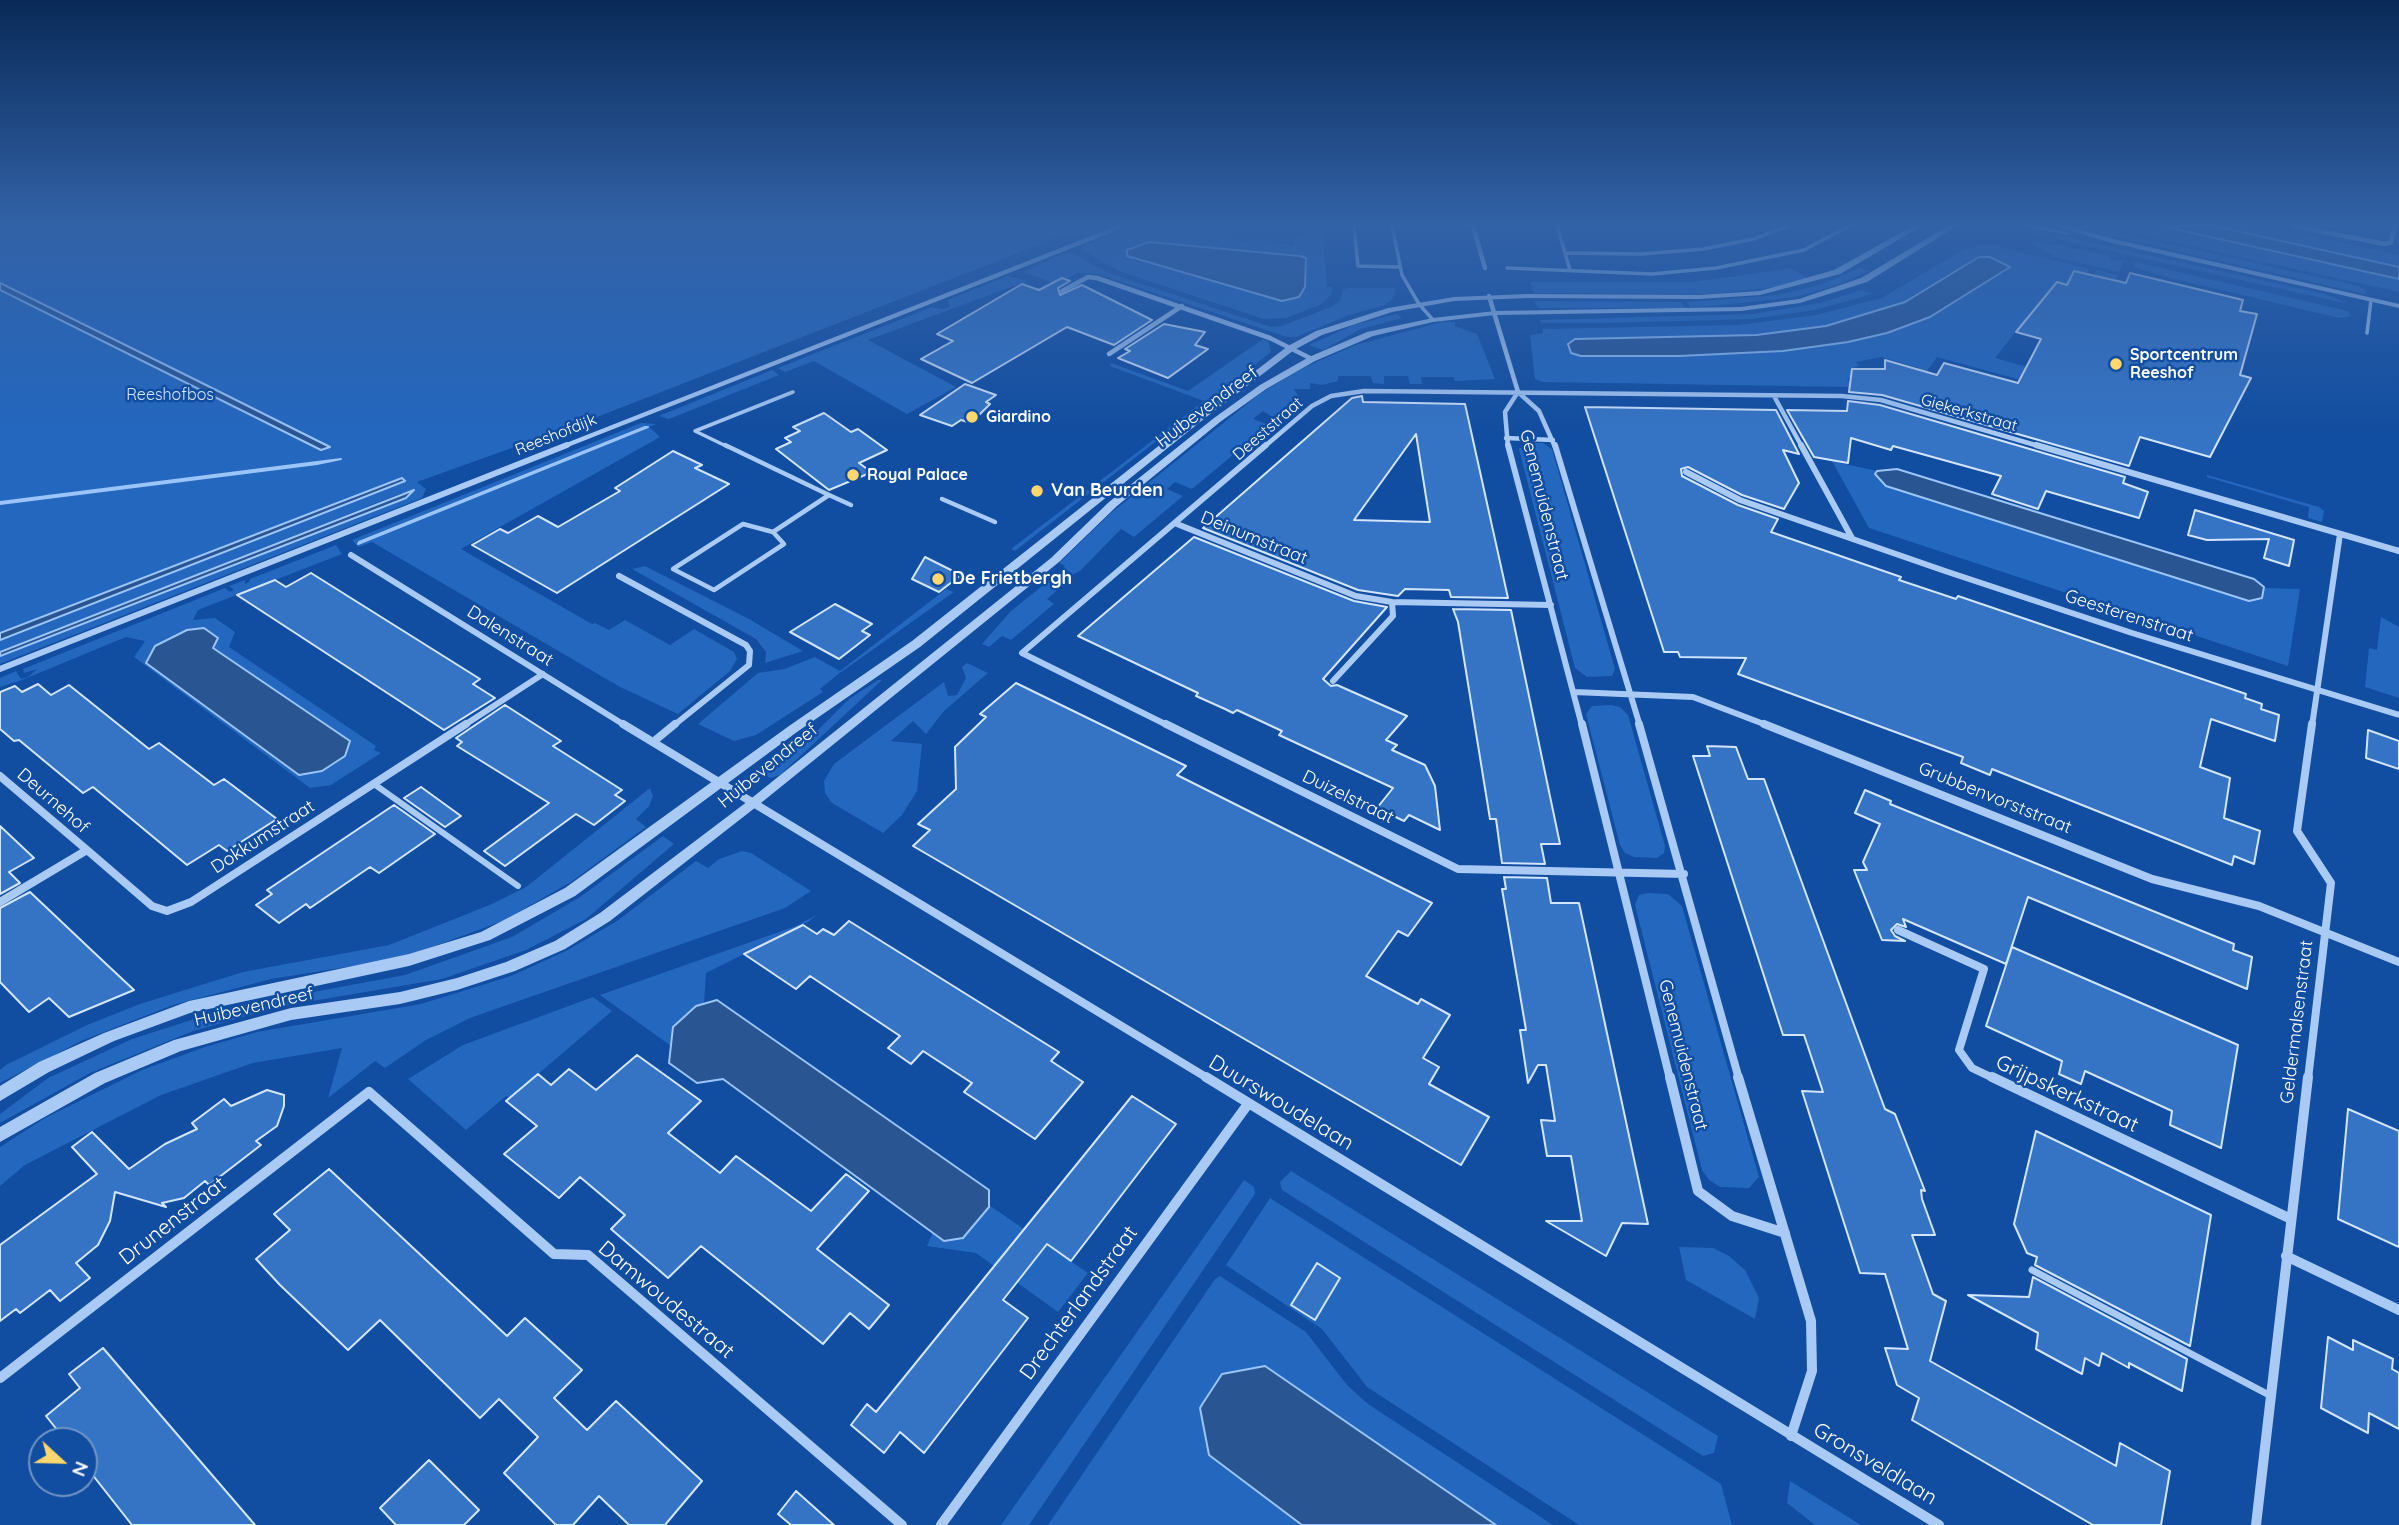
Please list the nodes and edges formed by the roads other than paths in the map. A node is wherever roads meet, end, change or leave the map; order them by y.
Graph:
1 (942, 297) edge
2 (1153, 297) edge
3 (1415, 297) edge
4 (1479, 297) edge
5 (1489, 297) edge
6 (1812, 297) edge
7 (2359, 297) edge
8 (2371, 300) junction
9 (1419, 304) junction
10 (1182, 306) junction
11 (2399, 306) edge
12 (1495, 313) junction
13 (1433, 320) junction
14 (2367, 333) dead end
15 (1291, 348) junction
16 (1109, 354) dead end
17 (1312, 359) junction
18 (793, 392) dead end
19 (1517, 392) junction
20 (1774, 396) junction
21 (1506, 438) junction
22 (1553, 440) junction
23 (1686, 472) dead end
24 (829, 495) junction
25 (942, 499) dead end
26 (851, 505) dead end
27 (995, 522) dead end
28 (1177, 524) junction
29 (773, 532) junction
30 (2340, 534) junction
31 (1852, 538) junction
32 (2399, 551) edge
33 (351, 555) dead end
34 (619, 576) dead end
35 (1392, 602) junction
36 (1551, 605) junction
37 (1022, 653) joint
38 (0, 669) edge
39 (543, 674) junction
40 (1333, 681) dead end
41 (2316, 688) junction
42 (1574, 692) junction
43 (1631, 694) junction
44 (2399, 715) edge
45 (653, 742) junction
46 (0, 776) edge
47 (719, 783) junction
48 (374, 785) junction
49 (752, 804) junction
50 (86, 850) junction
51 (1620, 872) junction
52 (1684, 874) junction
53 (518, 886) dead end
54 (0, 902) edge
55 (1898, 930) dead end
56 (2324, 932) junction
57 (2399, 962) edge
58 (369, 1092) joint
59 (0, 1094) edge
60 (1248, 1104) junction
61 (0, 1135) edge
62 (2291, 1219) junction
63 (1784, 1233) junction
64 (2286, 1256) junction
65 (2032, 1270) dead end
66 (2399, 1310) edge
67 (0, 1378) edge
68 (2271, 1396) junction
69 (1791, 1436) junction
70 (902, 1525) edge
71 (941, 1525) edge
72 (1939, 1525) edge
73 (2256, 1525) edge

1 - 38 street, Reeshofdijk
2 - 10 street
3 - 9 lane
4 - 9 street, Huibevendreef
5 - 12 street
6 - 12 street, Huibevendreef
7 - 8 street
8 - 11 street
8 - 14 lane
9 - 13 lane
9 - 15 street, Huibevendreef
10 - 15 street
10 - 16 street
12 - 13 street, Huibevendreef
12 - 19 street
13 - 17 street, Huibevendreef
15 - 17 street
15 - 47 street, Huibevendreef
17 - 49 street, Huibevendreef
18 - 24 lane
19 - 20 street, Giekerkstraat
19 - 21 street, Genemuidenstraat
19 - 22 street, Genemuidenstraat
19 - 28 street, Deeststraat
20 - 30 street, Giekerkstraat
20 - 31 street
21 - 22 street
21 - 36 street, Genemuidenstraat
22 - 43 street, Genemuidenstraat
23 - 31 street, Geesterenstraat
24 - 26 lane
24 - 29 lane
25 - 27 lane
28 - 35 street, Deinumstraat
28 - 37 street, Deinumstraat
29 - 29 lane
30 - 32 street, Giekerkstraat
30 - 41 street, Geldermalsenstraat
31 - 41 street, Geesterenstraat
33 - 39 street, Dalenstraat
34 - 45 street
35 - 36 street, Deinumstraat
35 - 40 street
36 - 42 street, Genemuidenstraat
37 - 51 street, Duizelstraat
39 - 45 street, Dalenstraat
39 - 48 street, Dokkumstraat
41 - 44 street, Geesterenstraat
41 - 56 street, Geldermalsenstraat
42 - 43 street, Grubbenvorststraat
42 - 51 street, Genemuidenstraat
43 - 52 street, Genemuidenstraat
43 - 56 street, Grubbenvorststraat
45 - 47 street, Dalenstraat
46 - 50 street, Deurnehof
47 - 49 street, Dalenstraat
47 - 59 street, Huibevendreef
48 - 50 street, Dokkumstraat
48 - 53 lane
49 - 60 street, Duurswoudelaan
49 - 61 street, Huibevendreef
50 - 54 street
51 - 52 street, Duizelstraat
51 - 63 street, Genemuidenstraat
52 - 63 street, Genemuidenstraat
55 - 62 street, Grijpskerkstraat
56 - 57 street, Grubbenvorststraat
56 - 62 street, Geldermalsenstraat
58 - 67 street, Drunenstraat
58 - 70 street, Damwoudestraat
60 - 69 street, Duurswoudelaan
60 - 71 street, Drechterlandstraat
62 - 64 street, Geldermalsenstraat
63 - 69 street, Genemuidenstraat
64 - 66 street
64 - 68 street, Geldermalsenstraat
65 - 68 lane
68 - 73 street, Geldermalsenstraat
69 - 72 street, Gronsveldlaan

